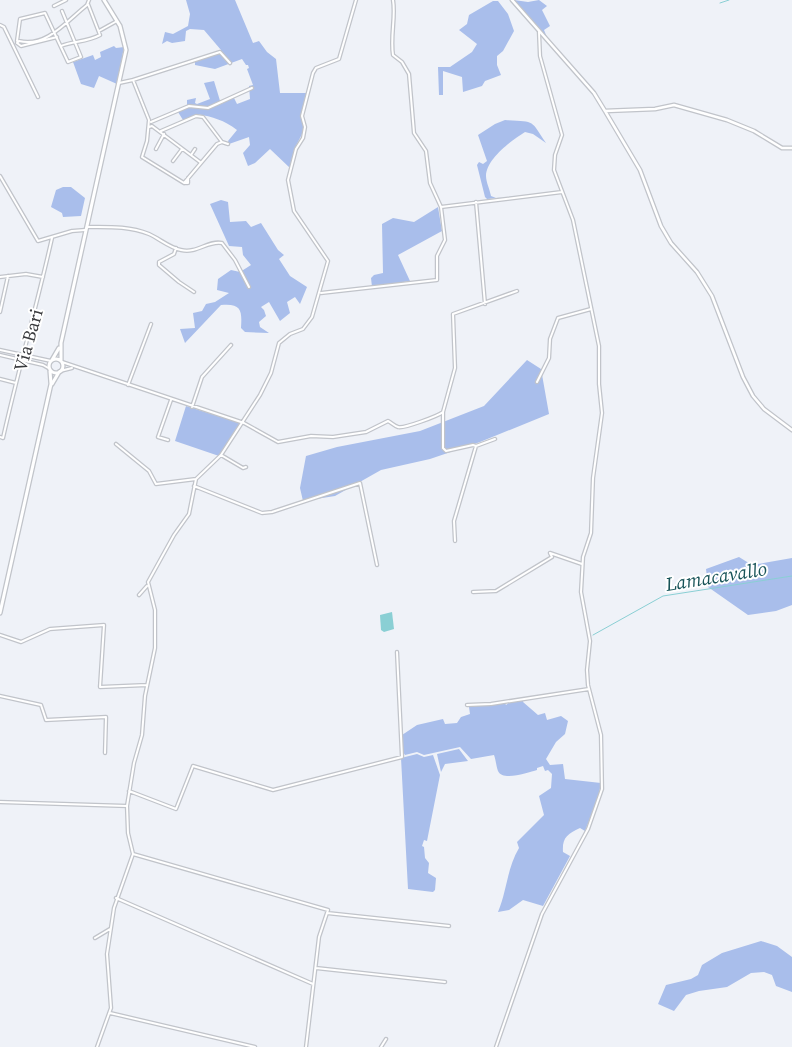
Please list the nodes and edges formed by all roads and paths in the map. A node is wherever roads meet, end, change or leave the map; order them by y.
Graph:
1 (66, 0) edge
2 (104, 0) edge
3 (356, 0) edge
4 (393, 0) edge
5 (512, 0) edge
6 (89, 1) edge
7 (54, 6) dead end
8 (62, 11) dead end
9 (117, 21) junction
10 (67, 24) junction
11 (0, 25) edge
12 (98, 31) junction
13 (54, 32) junction
14 (540, 32) junction
15 (57, 37) junction
16 (17, 41) junction
17 (74, 41) junction
18 (61, 46) junction
19 (230, 63) dead end
20 (132, 80) junction
21 (119, 83) junction
22 (252, 88) dead end
23 (38, 97) dead end
24 (606, 110) junction
25 (150, 121) junction
26 (152, 126) junction
27 (149, 127) junction
28 (161, 131) junction
29 (164, 134) junction
30 (222, 142) junction
31 (228, 144) dead end
32 (792, 148) edge
33 (156, 149) dead end
34 (182, 149) junction
35 (196, 149) dead end
36 (191, 155) junction
37 (173, 161) dead end
38 (200, 162) junction
39 (0, 176) edge
40 (563, 192) junction
41 (476, 202) junction
42 (440, 206) junction
43 (87, 229) junction
44 (52, 238) junction
45 (176, 248) junction
46 (8, 276) junction
47 (0, 277) edge
48 (43, 277) junction
49 (249, 287) dead end
50 (517, 291) dead end
51 (194, 292) dead end
52 (320, 293) junction
53 (485, 304) junction
54 (591, 309) junction
55 (0, 312) edge
56 (151, 324) dead end
57 (61, 343) junction
58 (231, 345) dead end
59 (0, 350) edge
60 (0, 355) edge
61 (22, 355) junction
62 (21, 360) junction
63 (51, 360) junction
64 (61, 362) junction
65 (74, 368) junction
66 (50, 370) junction
67 (60, 371) junction
68 (0, 379) edge
69 (537, 382) dead end
70 (16, 383) junction
71 (52, 384) junction
72 (128, 386) junction
73 (171, 400) junction
74 (192, 407) junction
75 (443, 412) junction
76 (240, 423) junction
77 (792, 430) edge
78 (0, 437) edge
79 (495, 439) dead end
80 (168, 440) dead end
81 (116, 444) dead end
82 (476, 446) junction
83 (221, 455) junction
84 (246, 467) dead end
85 (196, 479) junction
86 (194, 486) junction
87 (455, 540) dead end
88 (582, 564) junction
89 (377, 565) dead end
90 (147, 586) junction
91 (473, 592) dead end
92 (139, 595) dead end
93 (0, 613) edge
94 (0, 635) edge
95 (397, 652) dead end
96 (147, 685) junction
97 (589, 688) junction
98 (0, 696) edge
99 (466, 705) dead end
100 (105, 753) dead end
101 (129, 790) junction
102 (0, 802) edge
103 (127, 806) junction
104 (133, 854) junction
105 (116, 898) junction
106 (327, 913) junction
107 (449, 926) dead end
108 (110, 929) junction
109 (95, 938) dead end
110 (316, 968) junction
111 (446, 982) dead end
112 (314, 984) junction
113 (110, 1013) junction
114 (386, 1039) dead end
115 (97, 1047) edge
116 (254, 1047) edge
117 (306, 1047) edge
118 (381, 1047) edge
119 (496, 1047) edge

1 - 7 street
2 - 9 main road
3 - 52 street
4 - 42 street
5 - 14 street
6 - 10 street
6 - 12 street
8 - 10 street
9 - 12 street
9 - 21 main road
10 - 13 street
10 - 17 street
11 - 23 street
12 - 17 street
13 - 15 street
13 - 16 street
13 - 16 street
14 - 24 street
14 - 40 street
15 - 16 street
15 - 18 street
17 - 18 street
17 - 18 street
19 - 20 street
20 - 21 street
20 - 25 street
21 - 43 main road
22 - 25 street
24 - 32 street
24 - 77 street
25 - 26 street
25 - 27 street
26 - 27 street
26 - 28 street
27 - 38 street
28 - 29 street
28 - 30 street
29 - 33 street
29 - 34 street
30 - 31 street
30 - 38 street
34 - 36 street
34 - 37 street
35 - 36 street
36 - 38 street
39 - 44 street
40 - 41 street
40 - 54 street
41 - 42 street
41 - 53 street
42 - 52 street
43 - 44 street
43 - 45 street
43 - 57 main road
44 - 48 street, Via Bari
45 - 49 street
45 - 51 street
46 - 47 street
46 - 48 street
46 - 55 street
48 - 61 street, Via Bari
50 - 53 street
52 - 76 street
53 - 75 street
54 - 69 street
54 - 88 street
56 - 72 street
57 - 63 main road
57 - 64 main road
58 - 74 street
59 - 61 street
60 - 62 street
61 - 62 street, Via Bari
61 - 63 street
62 - 66 street
62 - 70 street, Via Bari
63 - 64 main road
63 - 66 main road
64 - 65 street
64 - 67 main road
65 - 67 street
65 - 72 street
66 - 67 main road
66 - 71 main road
67 - 71 main road
68 - 70 street
70 - 78 street, Via Bari
71 - 93 main road
72 - 73 street
73 - 74 street
73 - 80 street
74 - 76 street
75 - 76 street
75 - 82 street
76 - 83 street
79 - 82 street
81 - 85 street
82 - 87 street
83 - 84 street
83 - 85 street
85 - 86 street
86 - 89 street
86 - 90 street
88 - 91 street
88 - 97 street
90 - 92 street
90 - 96 street
94 - 96 street
95 - 101 street
96 - 101 street
97 - 99 street
97 - 119 street
98 - 100 street
101 - 103 street
102 - 103 street
103 - 104 street
104 - 105 street
104 - 106 street
105 - 108 street
105 - 112 street
106 - 107 street
106 - 110 street
108 - 109 street
108 - 113 street
110 - 111 street
110 - 112 street
112 - 117 street
113 - 115 street
113 - 116 street
114 - 118 street

